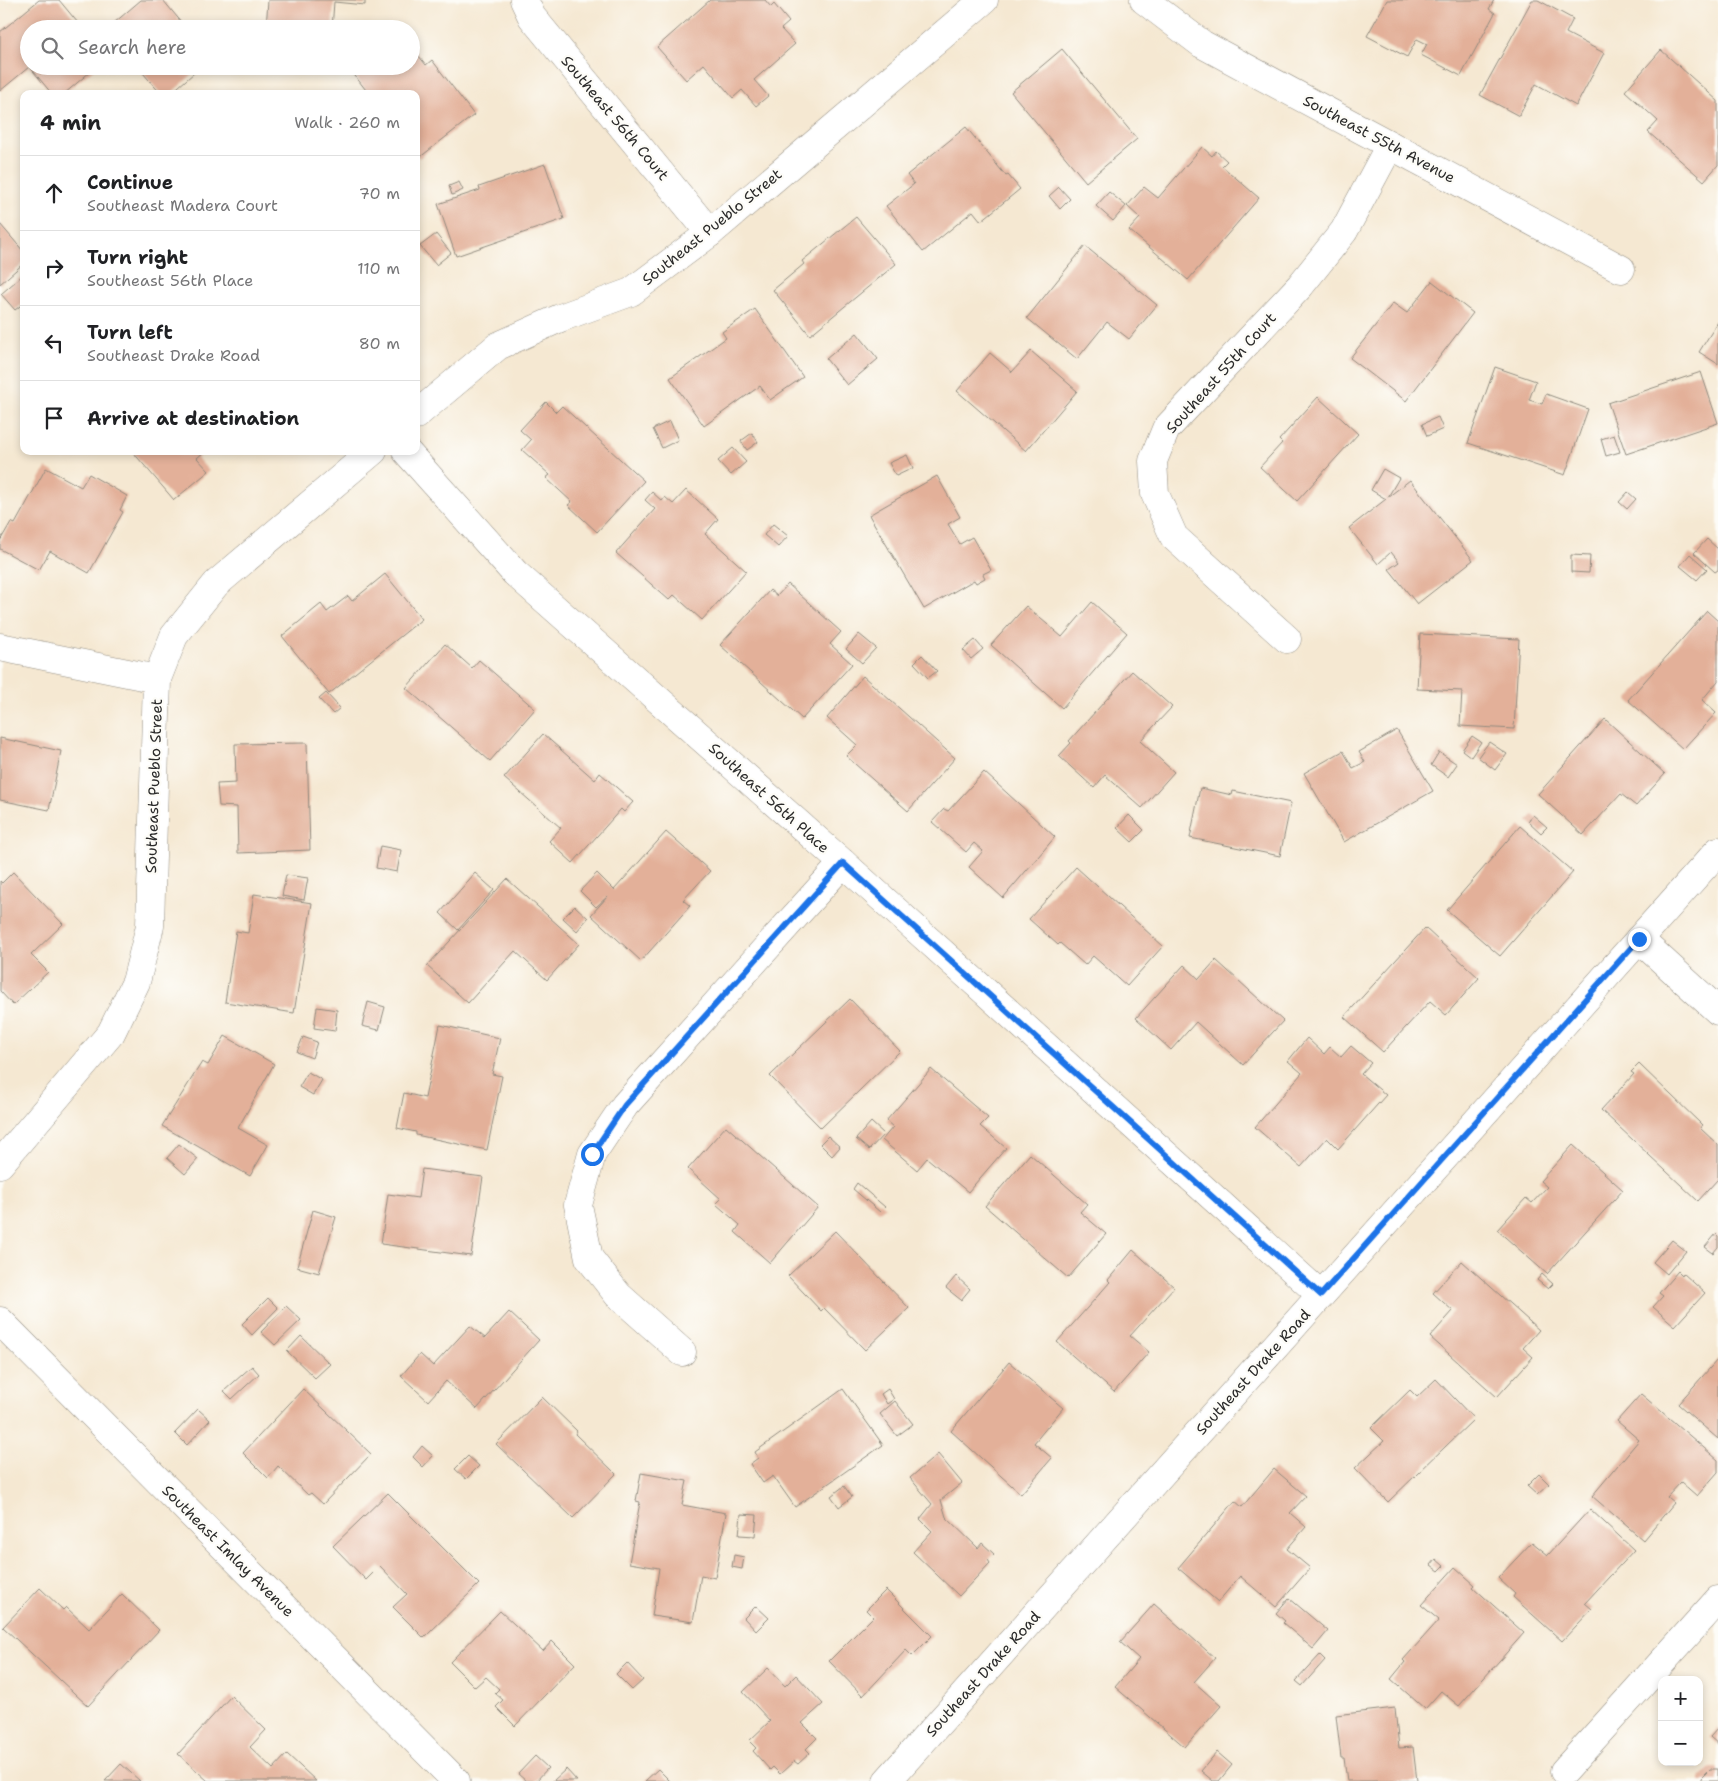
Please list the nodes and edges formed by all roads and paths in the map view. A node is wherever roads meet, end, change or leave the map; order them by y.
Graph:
1 (524, 0) edge
2 (984, 0) edge
3 (1144, 0) edge
4 (1390, 145) junction
5 (710, 233) junction
6 (1621, 269) dead end
7 (420, 412) edge
8 (368, 455) edge
9 (410, 455) edge
10 (1287, 639) dead end
11 (0, 647) edge
12 (157, 678) junction
13 (1718, 851) edge
14 (843, 863) junction
15 (1639, 939) junction
16 (1718, 1011) edge
17 (0, 1164) edge
18 (1321, 1295) junction
19 (0, 1321) edge
20 (682, 1352) dead end
21 (1718, 1600) edge
22 (1564, 1771) dead end
23 (456, 1781) edge
24 (887, 1781) edge

1 - 5 street, Southeast 56th Court
2 - 5 street, Southeast Pueblo Street
3 - 4 street, Southeast 55th Avenue
4 - 6 street, Southeast 55th Avenue
4 - 10 street, Southeast 55th Court
5 - 7 street, Southeast Pueblo Street
8 - 12 street, Southeast Pueblo Street
9 - 14 street, Southeast 56th Place
11 - 12 street
12 - 17 street, Southeast Pueblo Street
13 - 15 street, Southeast Drake Road
14 - 18 street, Southeast 56th Place
14 - 20 street
15 - 16 street
15 - 18 street, Southeast Drake Road
18 - 24 street, Southeast Drake Road
19 - 23 street, Southeast Imlay Avenue
21 - 22 street

